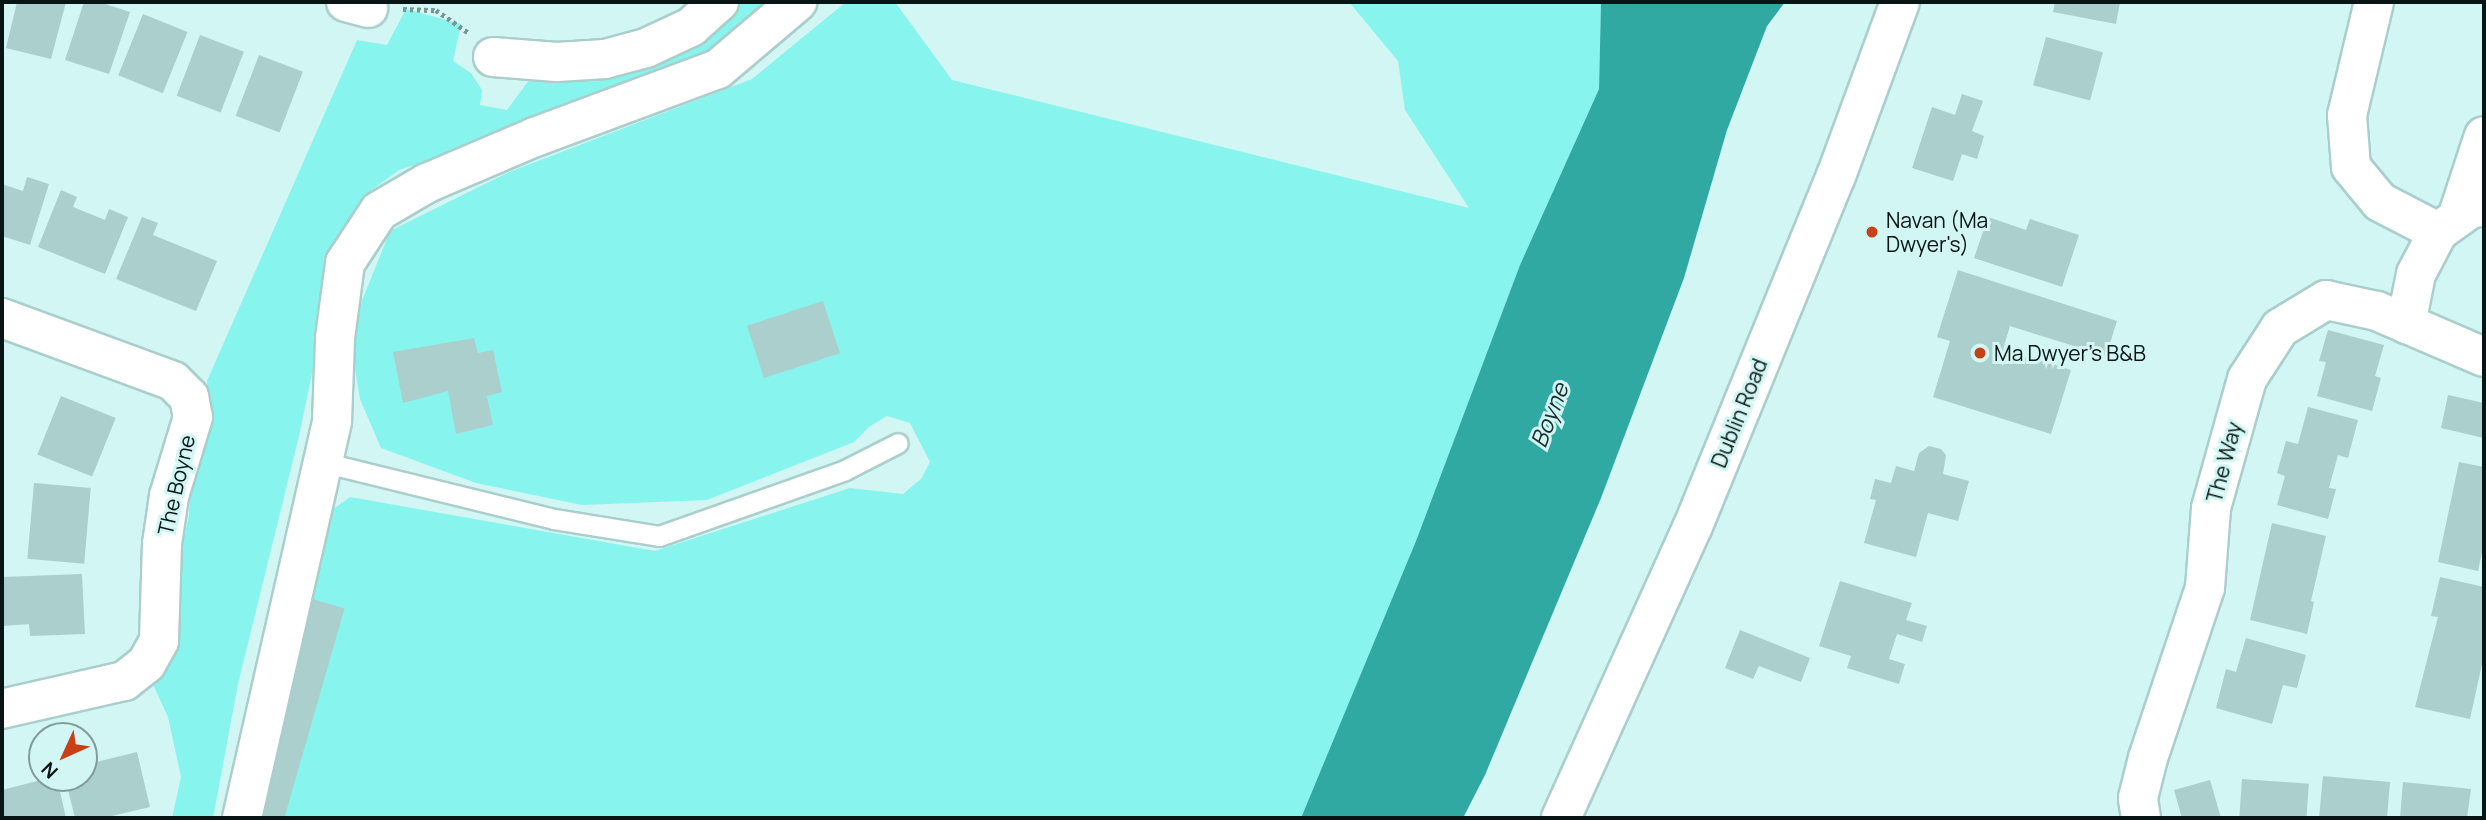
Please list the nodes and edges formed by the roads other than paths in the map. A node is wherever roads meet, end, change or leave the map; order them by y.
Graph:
1 (719, 2) edge
2 (797, 2) edge
3 (1900, 2) edge
4 (2374, 2) edge
5 (494, 57) road end
6 (2484, 136) edge
7 (2460, 219) edge
8 (2, 318) edge
9 (2406, 324) junction
10 (2484, 357) edge
11 (898, 443) dead end
12 (322, 463) junction
13 (2, 709) edge
14 (242, 818) edge
15 (1561, 818) edge
16 (2141, 818) edge

1 - 5 street
2 - 12 street
3 - 15 street, Dublin Road
4 - 7 street
6 - 7 street
7 - 9 street
8 - 13 street, The Boyne
9 - 10 street, The Way
9 - 16 street, The Way
11 - 12 lane
12 - 14 street

